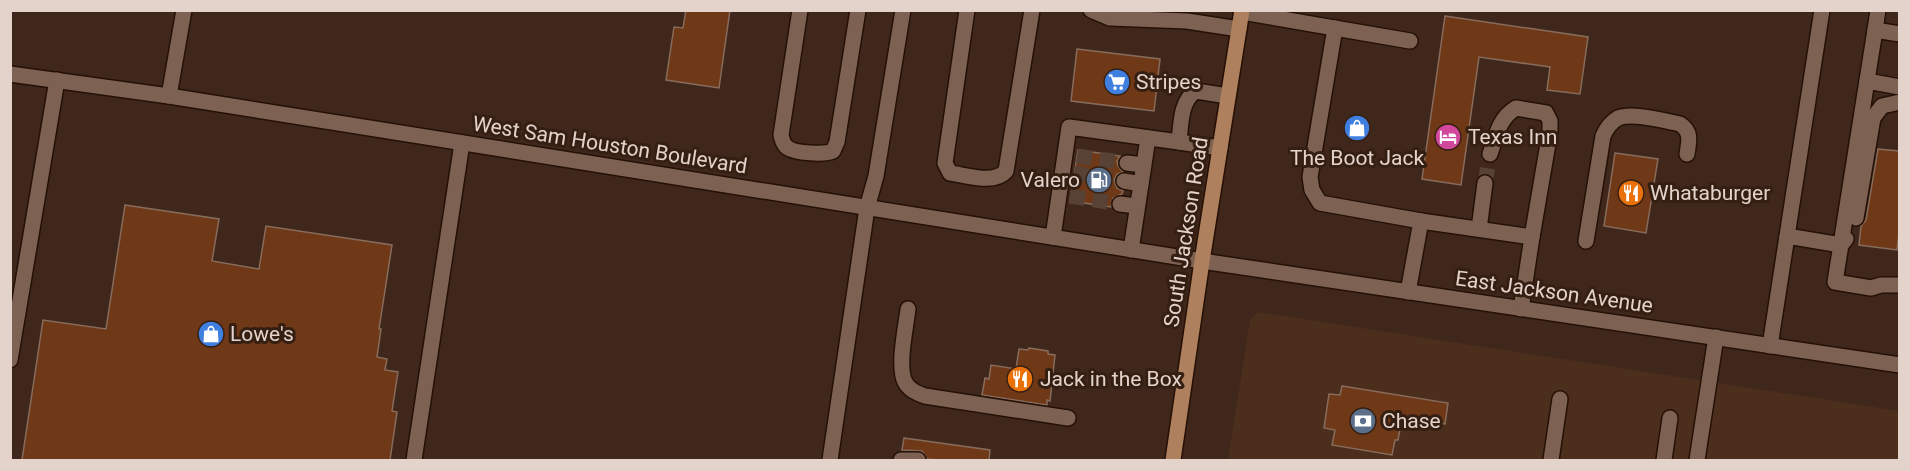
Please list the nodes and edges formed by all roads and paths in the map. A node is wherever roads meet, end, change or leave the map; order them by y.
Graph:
1 (184, 10) edge
2 (800, 10) edge
3 (858, 10) edge
4 (903, 10) edge
5 (968, 10) edge
6 (1032, 10) edge
7 (1091, 10) edge
8 (1166, 10) edge
9 (1822, 10) edge
10 (1878, 10) edge
11 (1242, 11) edge
12 (1196, 18) edge
13 (1239, 28) junction
14 (1335, 28) junction
15 (1875, 30) junction
16 (1899, 34) edge
17 (1410, 41) dead end
18 (10, 74) edge
19 (57, 81) junction
20 (1867, 81) junction
21 (1899, 87) edge
22 (169, 96) junction
23 (1228, 96) junction
24 (1899, 102) edge
25 (1148, 138) junction
26 (1179, 142) junction
27 (462, 143) junction
28 (1220, 148) junction
29 (1490, 154) tunnel mouth
30 (1687, 154) dead end
31 (1127, 163) tunnel mouth
32 (1143, 165) junction
33 (1124, 181) tunnel mouth
34 (1485, 183) tunnel mouth
35 (1141, 184) junction
36 (1120, 204) tunnel mouth
37 (1137, 206) junction
38 (867, 208) junction
39 (1421, 220) junction
40 (1479, 229) junction
41 (1787, 236) junction
42 (1053, 237) junction
43 (1532, 237) junction
44 (1586, 241) dead end
45 (1841, 245) junction
46 (1131, 250) junction
47 (1202, 261) junction
48 (1899, 285) edge
49 (1871, 288) junction
50 (1408, 292) junction
51 (1899, 297) edge
52 (909, 309) dead end
53 (1521, 309) junction
54 (1716, 337) junction
55 (1770, 346) junction
56 (10, 360) edge
57 (1899, 365) edge
58 (1560, 399) dead end
59 (1068, 418) dead end
60 (1670, 418) dead end
61 (414, 460) edge
62 (830, 460) edge
63 (901, 460) edge
64 (918, 460) edge
65 (1173, 460) edge
66 (1551, 460) edge
67 (1664, 460) edge
68 (1697, 460) edge

1 - 22 street
2 - 3 street
4 - 38 street
5 - 6 street
7 - 12 street
8 - 12 street
9 - 41 street
10 - 15 street
11 - 13 main road, South Jackson Road
11 - 14 street
12 - 13 street
13 - 23 main road, South Jackson Road
14 - 17 street
14 - 39 street
15 - 16 street
15 - 20 street
18 - 19 street, West Sam Houston Boulevard
19 - 22 street, West Sam Houston Boulevard
19 - 56 street
20 - 21 street
20 - 45 street
22 - 27 street, West Sam Houston Boulevard
23 - 26 street
23 - 28 main road, South Jackson Road
24 - 45 street
25 - 26 street
25 - 32 street
25 - 42 street
26 - 28 street
27 - 38 street, West Sam Houston Boulevard
27 - 61 street
28 - 47 main road, South Jackson Road
29 - 43 street
30 - 44 street
31 - 32 street
32 - 35 street
33 - 35 street
34 - 40 street
35 - 37 street
36 - 37 street
37 - 46 street
38 - 42 street, West Sam Houston Boulevard
38 - 62 street
39 - 40 street
39 - 50 street
40 - 43 street
41 - 45 street
41 - 55 street
42 - 46 street, West Sam Houston Boulevard
43 - 53 street
45 - 49 street
46 - 47 street, West Sam Houston Boulevard
47 - 50 street, East Jackson Avenue
47 - 65 main road, South Jackson Road
48 - 49 street
49 - 51 street
50 - 53 street, East Jackson Avenue
52 - 59 street
53 - 54 street, East Jackson Avenue
54 - 55 street, East Jackson Avenue
54 - 68 street
55 - 57 street, East Jackson Avenue
58 - 66 street
60 - 67 street
63 - 64 street

